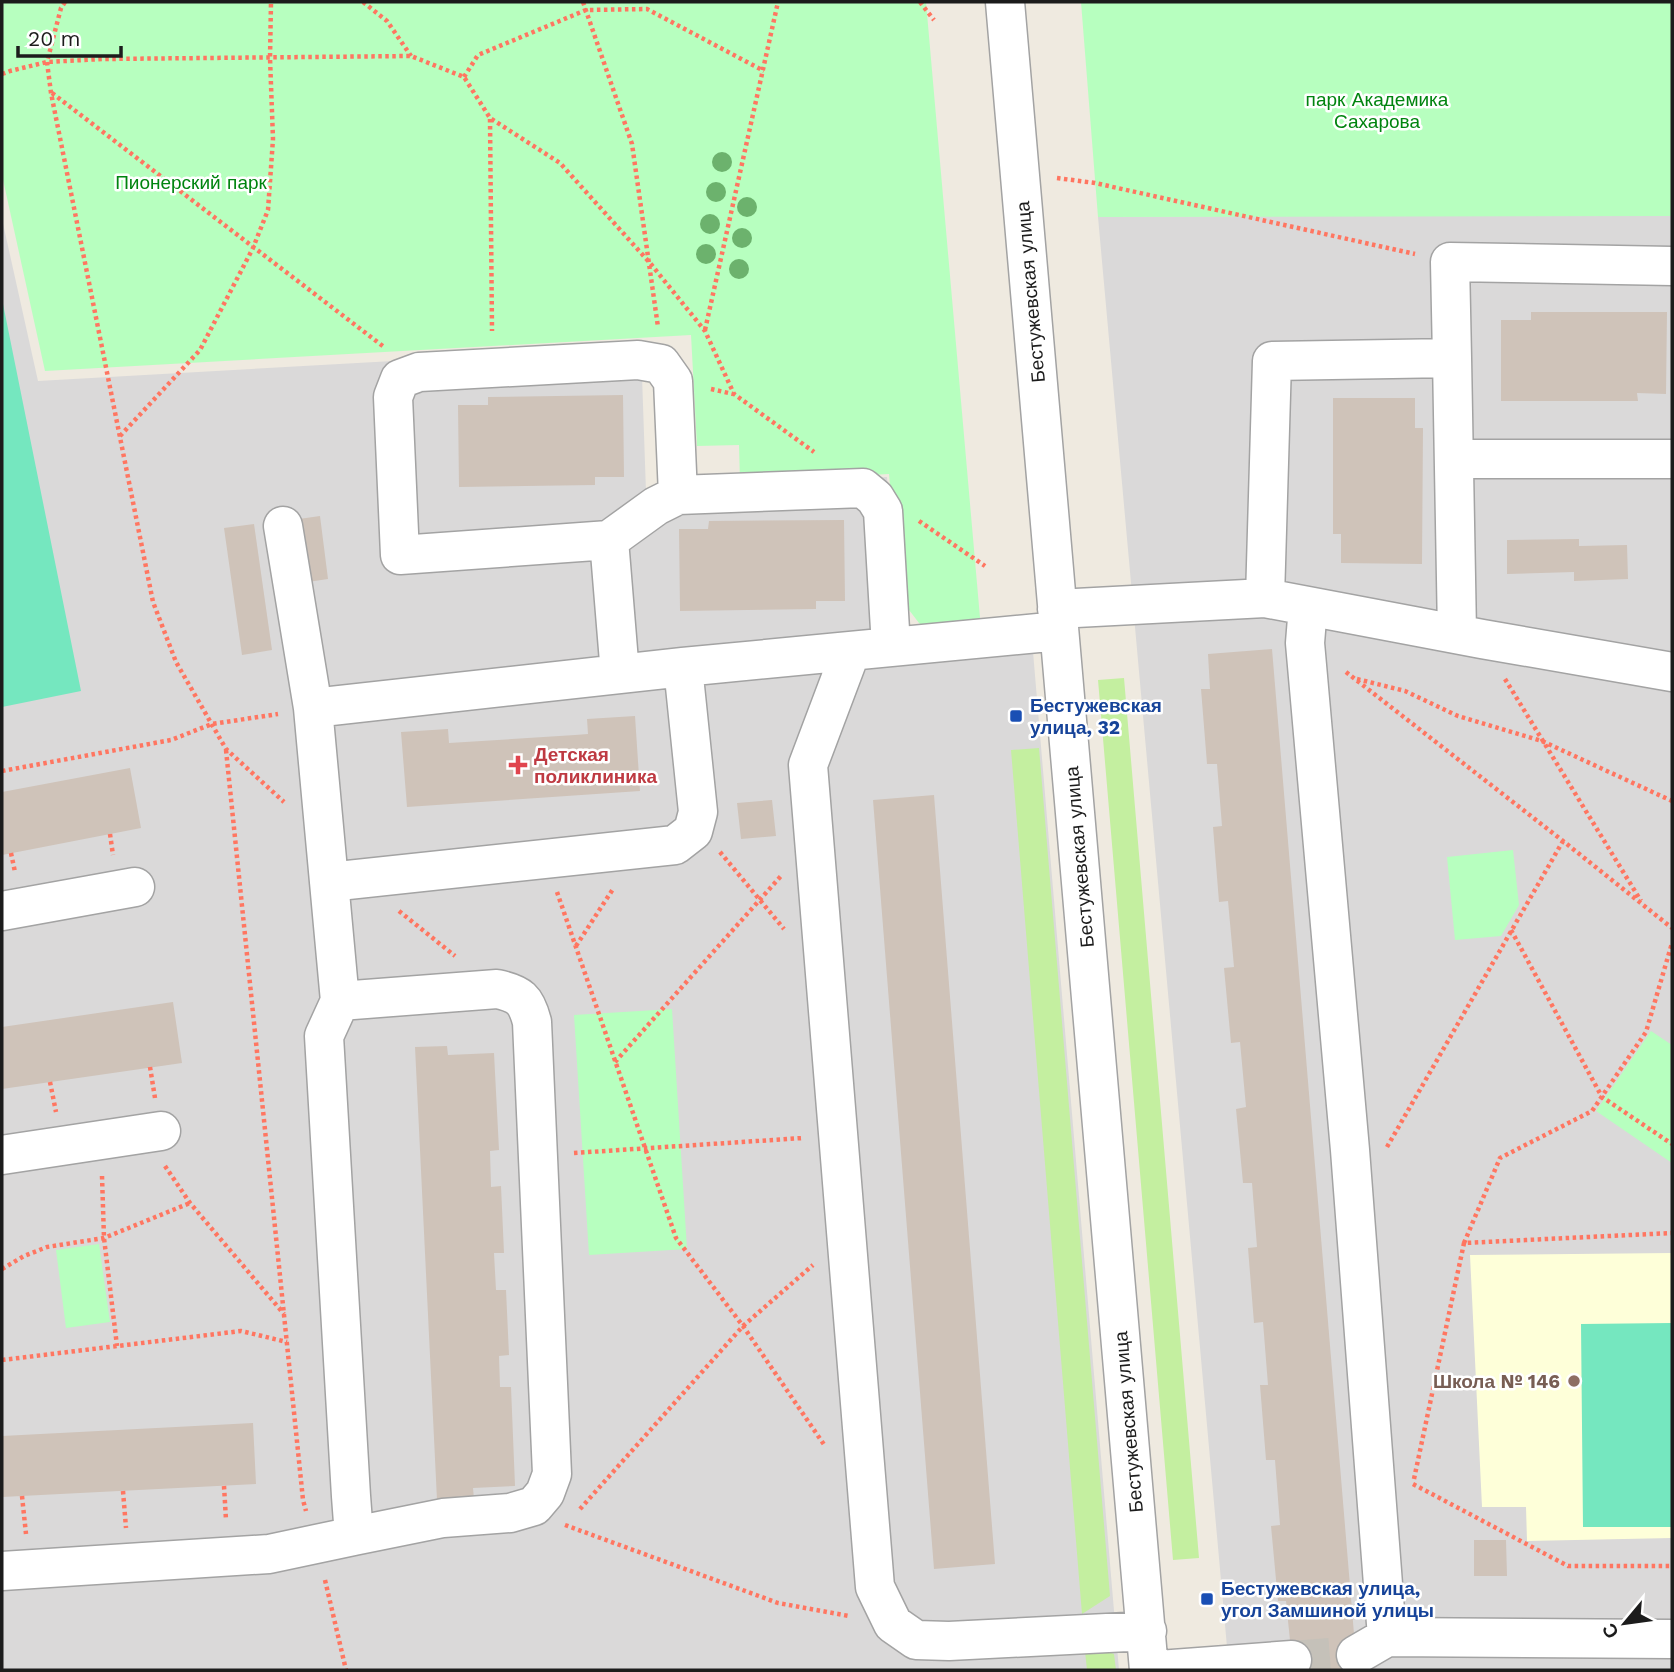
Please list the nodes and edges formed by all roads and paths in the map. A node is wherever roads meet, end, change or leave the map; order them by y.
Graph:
1 (65, 2) edge
2 (271, 2) edge
3 (363, 2) edge
4 (583, 2) edge
5 (778, 2) edge
6 (920, 2) edge
7 (1005, 2) edge
8 (586, 10) junction
9 (934, 20) dead end
10 (411, 57) junction
11 (270, 58) junction
12 (47, 62) junction
13 (764, 71) junction
14 (2, 72) edge
15 (464, 77) junction
16 (51, 93) junction
17 (490, 118) junction
18 (1020, 174) junction
19 (253, 248) junction
20 (1450, 262) junction
21 (650, 263) junction
22 (1672, 266) edge
23 (705, 331) junction
24 (1452, 358) junction
25 (661, 364) junction
26 (493, 369) junction
27 (419, 372) junction
28 (120, 436) junction
29 (1454, 459) junction
30 (1672, 459) edge
31 (869, 493) junction
32 (678, 495) junction
33 (283, 526) dead end
34 (609, 540) junction
35 (985, 566) dead end
36 (1265, 598) junction
37 (1308, 606) junction
38 (1058, 620) junction
39 (1469, 636) junction
40 (1305, 643) junction
41 (891, 647) junction
42 (851, 651) junction
43 (684, 667) junction
44 (1672, 672) edge
45 (620, 674) junction
46 (1354, 678) junction
47 (313, 708) junction
48 (212, 724) junction
49 (1542, 741) junction
50 (226, 749) junction
51 (2, 771) edge
52 (1672, 801) edge
53 (692, 831) junction
54 (325, 839) junction
55 (814, 839) junction
56 (1563, 841) junction
57 (638, 850) junction
58 (546, 859) junction
59 (344, 881) junction
60 (135, 887) dead end
61 (759, 901) junction
62 (1643, 905) junction
63 (2, 911) edge
64 (1672, 928) edge
65 (1511, 930) junction
66 (1672, 943) edge
67 (576, 947) junction
68 (823, 951) junction
69 (497, 989) junction
70 (340, 1001) junction
71 (615, 1062) junction
72 (1602, 1097) junction
73 (152, 1132) joint
74 (839, 1135) junction
75 (100, 1140) junction
76 (1672, 1144) edge
77 (645, 1148) junction
78 (1387, 1148) dead end
79 (2, 1155) edge
80 (538, 1155) junction
81 (190, 1203) junction
82 (1672, 1233) edge
83 (847, 1235) junction
84 (104, 1238) junction
85 (1464, 1243) junction
86 (2, 1269) edge
87 (285, 1315) junction
88 (743, 1326) junction
89 (287, 1342) junction
90 (117, 1346) junction
91 (2, 1360) edge
92 (830, 1453) dead end
93 (1413, 1484) junction
94 (1410, 1497) dead end
95 (550, 1516) junction
96 (354, 1536) junction
97 (316, 1544) junction
98 (1672, 1566) edge
99 (2, 1571) edge
100 (893, 1624) junction
101 (1147, 1631) junction
102 (1672, 1639) edge
103 (1292, 1660) tunnel mouth
104 (346, 1670) edge
105 (1149, 1670) edge
106 (1159, 1670) edge

1 - 12 path
2 - 11 path
3 - 10 path
4 - 8 path
5 - 13 path
6 - 9 path
7 - 18 street, Бестужевская улица
8 - 13 path
8 - 15 path
8 - 21 path
10 - 11 path
10 - 15 path
11 - 12 path
11 - 19 path
12 - 14 path
12 - 16 path
13 - 23 path
15 - 17 path
16 - 19 path
16 - 28 path
17 - 21 path
17 - 26 path
18 - 20 path
18 - 38 street, Бестужевская улица
19 - 27 path
19 - 28 path
20 - 22 street
20 - 24 street
21 - 23 path
21 - 25 path
23 - 31 path
24 - 29 street
24 - 36 street
25 - 26 street
25 - 32 street
26 - 27 street
27 - 34 street
28 - 48 path
29 - 30 street
29 - 39 street
31 - 32 street
31 - 35 path
31 - 41 street
32 - 34 street
33 - 47 street
34 - 45 street
36 - 37 street
36 - 38 street
37 - 39 street
37 - 40 street
38 - 41 street
38 - 101 street, Бестужевская улица
39 - 44 street
39 - 49 path
40 - 46 path
40 - 102 street
41 - 42 street
42 - 43 street
42 - 55 street
43 - 45 street
43 - 53 street
45 - 47 street
46 - 49 path
46 - 56 path
47 - 48 path
47 - 54 street
48 - 50 path
48 - 51 path
49 - 52 path
49 - 62 path
50 - 54 path
50 - 87 path
53 - 57 street
53 - 61 path
54 - 59 street
55 - 61 path
55 - 68 street
56 - 62 path
56 - 65 path
57 - 58 street
57 - 67 path
58 - 59 street
58 - 67 path
59 - 69 path
59 - 70 street
60 - 63 street
61 - 68 path
61 - 71 path
62 - 64 path
65 - 72 path
65 - 78 path
66 - 72 path
67 - 71 path
68 - 74 street
69 - 70 street
69 - 80 street
70 - 96 street
71 - 77 path
72 - 76 path
72 - 85 path
73 - 75 street
73 - 81 path
74 - 77 path
74 - 83 street
75 - 79 street
75 - 84 path
77 - 80 path
77 - 88 path
80 - 95 street
81 - 84 path
81 - 87 path
82 - 85 path
83 - 88 path
83 - 100 street
84 - 86 path
84 - 90 path
85 - 93 path
87 - 89 path
88 - 92 path
88 - 95 path
89 - 90 path
89 - 97 path
90 - 91 path
93 - 94 path
93 - 98 path
95 - 96 street
95 - 100 path
96 - 97 street
97 - 99 street
97 - 104 path
100 - 101 street
101 - 105 street, Бестужевская улица
103 - 106 street

